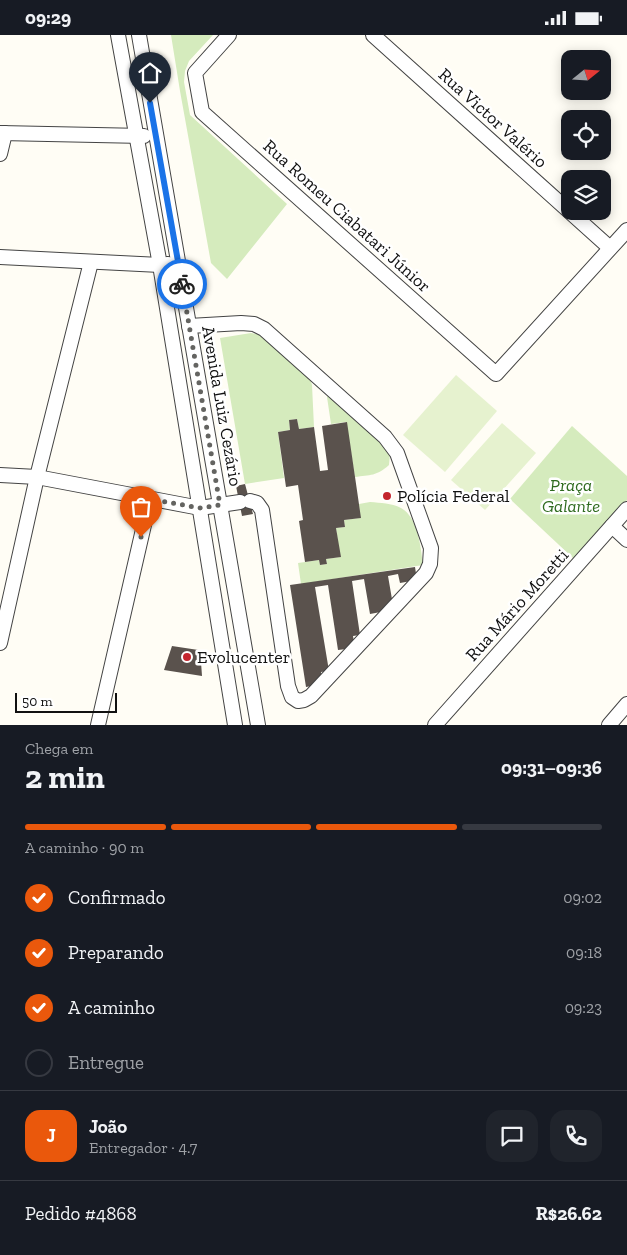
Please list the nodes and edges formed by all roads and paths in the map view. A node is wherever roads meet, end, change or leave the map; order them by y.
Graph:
1 (118, 35) edge
2 (139, 35) edge
3 (230, 35) edge
4 (373, 35) edge
5 (3, 133) edge
6 (137, 136) junction
7 (156, 136) junction
8 (0, 154) edge
9 (627, 230) edge
10 (610, 249) junction
11 (0, 257) edge
12 (91, 262) junction
13 (178, 263) junction
14 (160, 265) junction
15 (189, 326) junction
16 (0, 475) edge
17 (37, 477) junction
18 (150, 499) junction
19 (220, 505) junction
20 (200, 508) junction
21 (626, 512) edge
22 (612, 526) junction
23 (627, 540) edge
24 (0, 643) edge
25 (627, 705) edge
26 (98, 725) edge
27 (235, 725) edge
28 (258, 725) edge
29 (435, 725) edge
30 (609, 725) edge

1 - 6 street
2 - 7 street, Avenida Luiz Cezário
3 - 10 street, Rua Romeu Ciabatari Júnior
4 - 10 street, Rua Victor Valério
5 - 6 street
5 - 8 street
6 - 7 street
6 - 14 street
7 - 13 street, Avenida Luiz Cezário
9 - 10 street
11 - 12 street
12 - 14 street
12 - 17 street
13 - 14 street
13 - 15 street, Avenida Luiz Cezário
14 - 20 street
15 - 19 street, Avenida Luiz Cezário
15 - 19 street
16 - 17 street
17 - 18 street
17 - 24 street
18 - 20 street
18 - 26 street
19 - 20 street
19 - 28 street, Avenida Luiz Cezário
20 - 27 street
21 - 22 street, Rua Mário Moretti
22 - 23 street
22 - 29 street, Rua Mário Moretti
25 - 30 street

